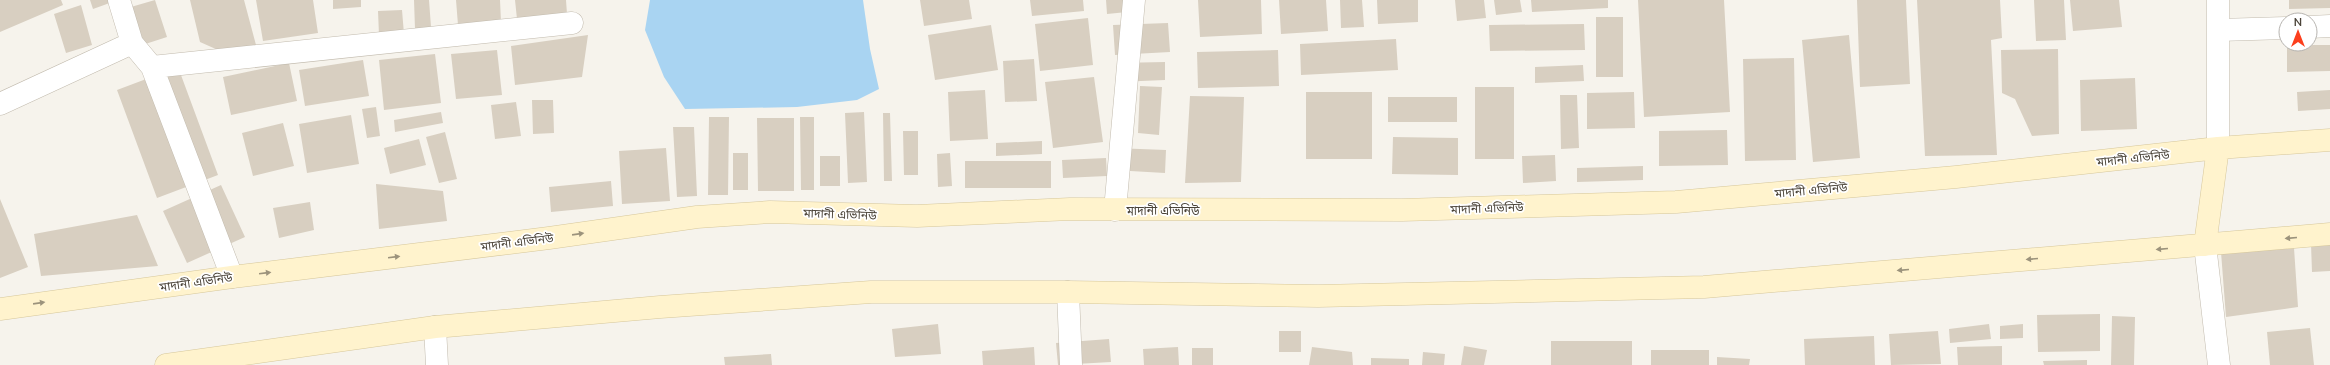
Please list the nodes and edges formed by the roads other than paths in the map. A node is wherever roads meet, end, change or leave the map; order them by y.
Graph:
1 (119, 0) edge
2 (1134, 0) edge
3 (2218, 0) edge
4 (572, 23) dead end
5 (2330, 26) edge
6 (2318, 27) edge
7 (2278, 28) edge
8 (2219, 30) junction
9 (132, 43) junction
10 (152, 67) junction
11 (0, 104) edge
12 (2330, 140) edge
13 (2218, 148) junction
14 (1115, 210) junction
15 (2330, 234) edge
16 (2205, 245) junction
17 (232, 277) junction
18 (1068, 292) junction
19 (0, 309) edge
20 (435, 327) junction
21 (166, 365) edge
22 (437, 365) edge
23 (1072, 365) edge
24 (2219, 365) edge

1 - 9 street
2 - 14 street
3 - 8 street
4 - 10 street
5 - 6 street
7 - 8 street
8 - 13 street
9 - 10 street
9 - 11 street
10 - 17 street
12 - 13 main road, মাদানী এভিনিউ
13 - 14 main road, মাদানী এভিনিউ
13 - 16 main road
17 -> 14 main road, মাদানী এভিনিউ
15 -> 16 main road
16 -> 18 main road
16 - 24 street
19 -> 17 main road, মাদানী এভিনিউ
18 - 20 main road
18 - 23 street
20 - 21 main road
20 - 22 street

